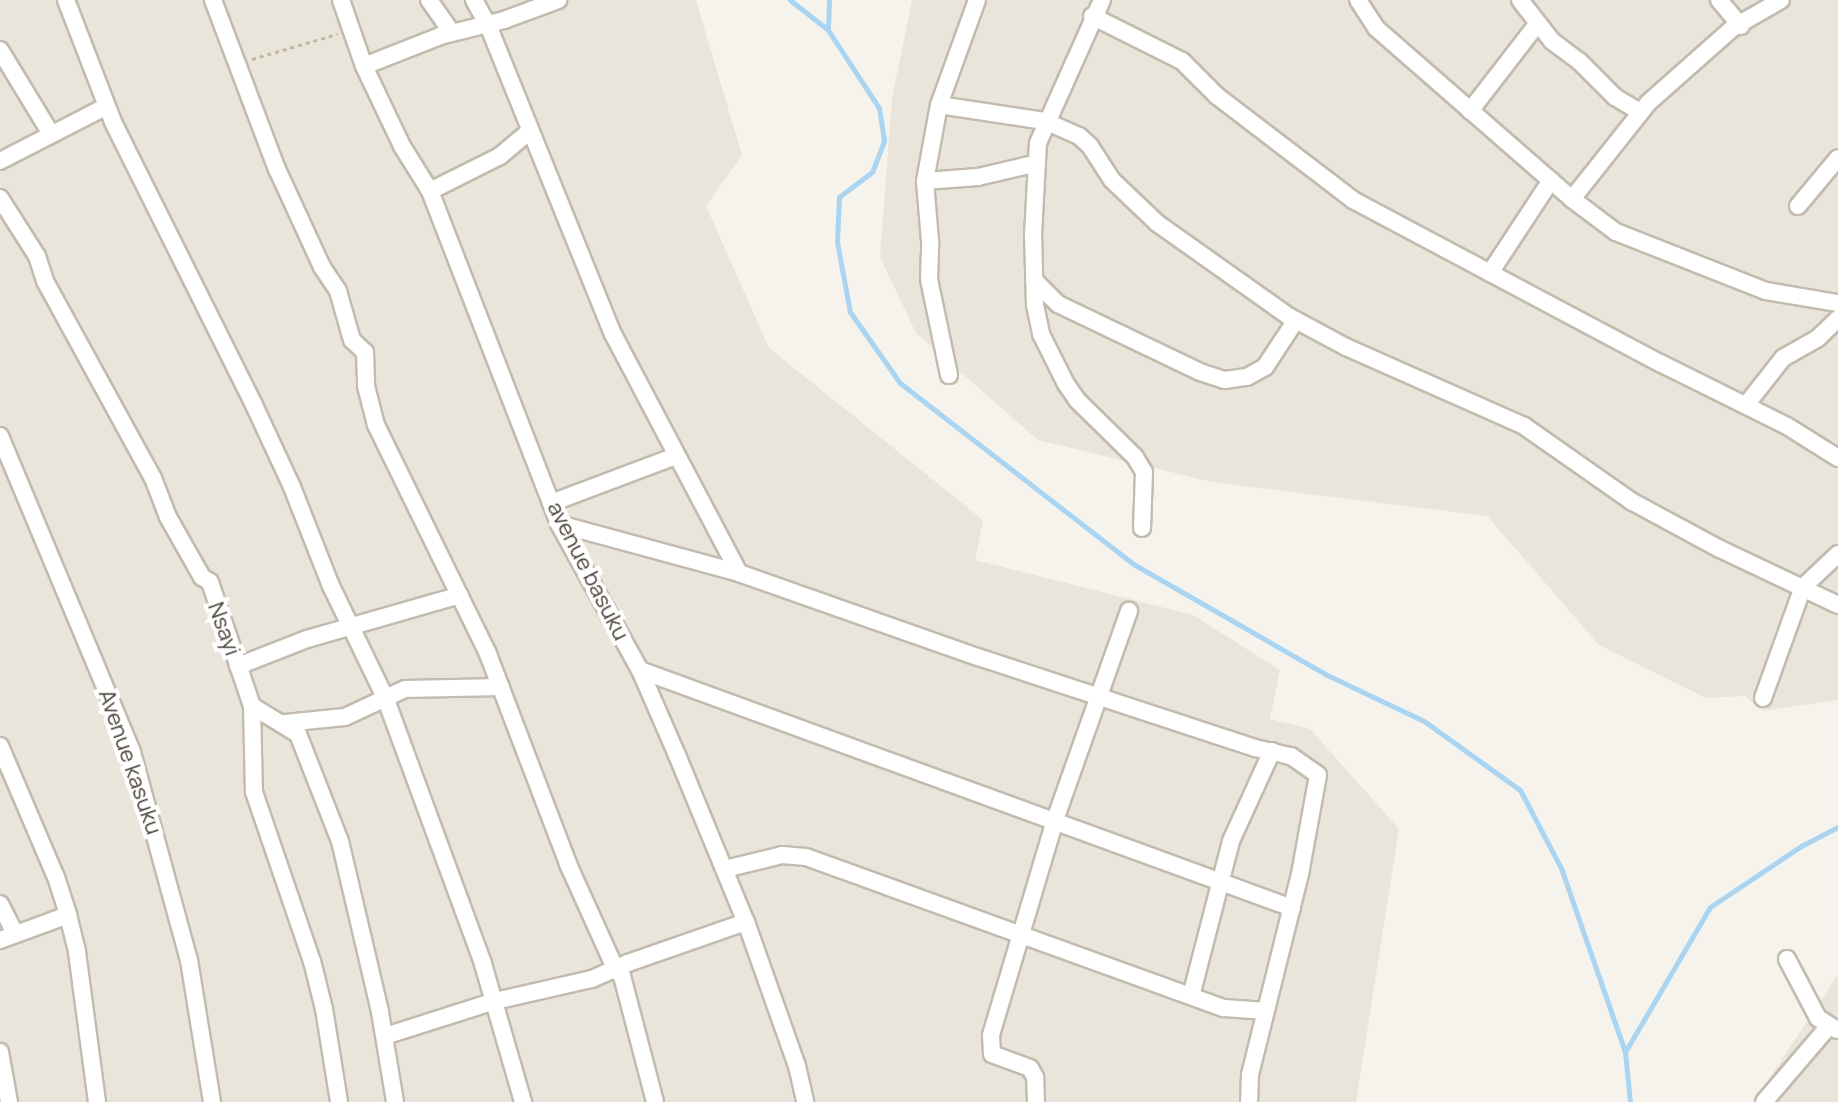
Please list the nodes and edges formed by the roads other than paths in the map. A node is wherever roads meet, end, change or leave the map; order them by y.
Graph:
1 (66, 0) edge
2 (213, 0) edge
3 (429, 0) edge
4 (474, 0) edge
5 (558, 0) edge
6 (977, 0) edge
7 (1102, 0) edge
8 (1358, 0) edge
9 (1520, 0) edge
10 (1719, 0) edge
11 (1781, 0) edge
12 (346, 2) edge
13 (1092, 16) junction
14 (1538, 23) junction
15 (488, 25) junction
16 (1741, 26) junction
17 (451, 32) junction
18 (0, 50) edge
19 (364, 66) junction
20 (939, 105) junction
21 (107, 106) junction
22 (1470, 111) junction
23 (1640, 112) junction
24 (1045, 121) junction
25 (530, 131) junction
26 (51, 134) junction
27 (1838, 158) edge
28 (0, 161) edge
29 (1034, 164) junction
30 (1551, 180) junction
31 (925, 181) junction
32 (430, 191) junction
33 (0, 198) edge
34 (1572, 199) junction
35 (1798, 206) dead end
36 (1490, 273) junction
37 (1034, 280) junction
38 (1838, 303) edge
39 (1838, 319) edge
40 (1296, 320) junction
41 (949, 375) dead end
42 (1746, 405) junction
43 (0, 436) edge
44 (676, 456) junction
45 (1838, 458) edge
46 (551, 503) junction
47 (559, 524) junction
48 (1142, 528) dead end
49 (1838, 554) edge
50 (739, 573) junction
51 (1803, 587) junction
52 (460, 595) junction
53 (1838, 605) edge
54 (1129, 611) dead end
55 (352, 629) junction
56 (238, 666) junction
57 (640, 670) junction
58 (501, 687) junction
59 (1099, 696) junction
60 (385, 697) junction
61 (1763, 698) dead end
62 (252, 706) junction
63 (285, 723) junction
64 (0, 746) edge
65 (1272, 751) junction
66 (1055, 820) junction
67 (725, 869) junction
68 (1223, 881) junction
69 (0, 904) edge
70 (1292, 908) junction
71 (68, 915) junction
72 (746, 922) junction
73 (1021, 933) junction
74 (8, 937) edge
75 (1787, 959) dead end
76 (615, 968) junction
77 (1191, 996) junction
78 (495, 1001) junction
79 (1266, 1011) junction
80 (1833, 1028) edge
81 (385, 1036) junction
82 (0, 1052) edge
83 (9, 1102) edge
84 (97, 1102) edge
85 (212, 1102) edge
86 (339, 1102) edge
87 (395, 1102) edge
88 (523, 1102) edge
89 (655, 1102) edge
90 (805, 1102) edge
91 (1036, 1102) edge
92 (1249, 1102) edge
93 (1764, 1102) edge

1 - 21 street
2 - 52 street
3 - 17 street
4 - 15 street
5 - 15 street
6 - 20 street
7 - 13 street
8 - 22 street
9 - 14 street
10 - 16 street
11 - 16 street
12 - 19 street, avenue basuku
13 - 24 street
13 - 36 street
14 - 22 street
14 - 23 street
15 - 17 street
15 - 25 street
16 - 23 street
17 - 19 street
18 - 26 street
19 - 32 street, avenue basuku
20 - 24 street
20 - 31 street
21 - 26 street
21 - 55 street
22 - 30 street
23 - 34 street
24 - 29 street
24 - 40 street
25 - 32 street
25 - 44 street
26 - 28 street
27 - 35 street
29 - 31 street
29 - 37 street
30 - 34 street
30 - 36 street
31 - 41 street
32 - 46 street, avenue basuku
33 - 56 street, Nsayi
34 - 38 street
36 - 42 street
37 - 40 street
37 - 48 street
39 - 42 street
40 - 51 street
42 - 45 street
43 - 85 street, Avenue kasuku
44 - 46 street
44 - 50 street
46 - 47 street, avenue basuku
47 - 50 street
47 - 57 street, avenue basuku
49 - 51 street
50 - 59 street
51 - 53 street
51 - 61 street
52 - 55 street
52 - 58 street
54 - 59 street
55 - 56 street
55 - 60 street
56 - 62 street, Nsayi
57 - 66 street
57 - 67 street, avenue basuku
58 - 60 street
58 - 76 street
59 - 65 street
59 - 66 street
60 - 63 street
60 - 78 street
62 - 63 street
62 - 86 street, Nsayi
63 - 81 street
64 - 71 street
65 - 68 street
65 - 70 street
66 - 68 street
66 - 73 street
67 - 72 street, avenue basuku
67 - 73 street
68 - 70 street
68 - 77 street
69 - 74 street
70 - 79 street
71 - 74 street
71 - 84 street
72 - 76 street
72 - 90 street, avenue basuku
73 - 77 street
73 - 91 street
75 - 80 street
76 - 78 street
76 - 89 street
77 - 79 street
78 - 81 street
78 - 88 street
79 - 92 street
80 - 93 street
81 - 87 street
82 - 83 street

